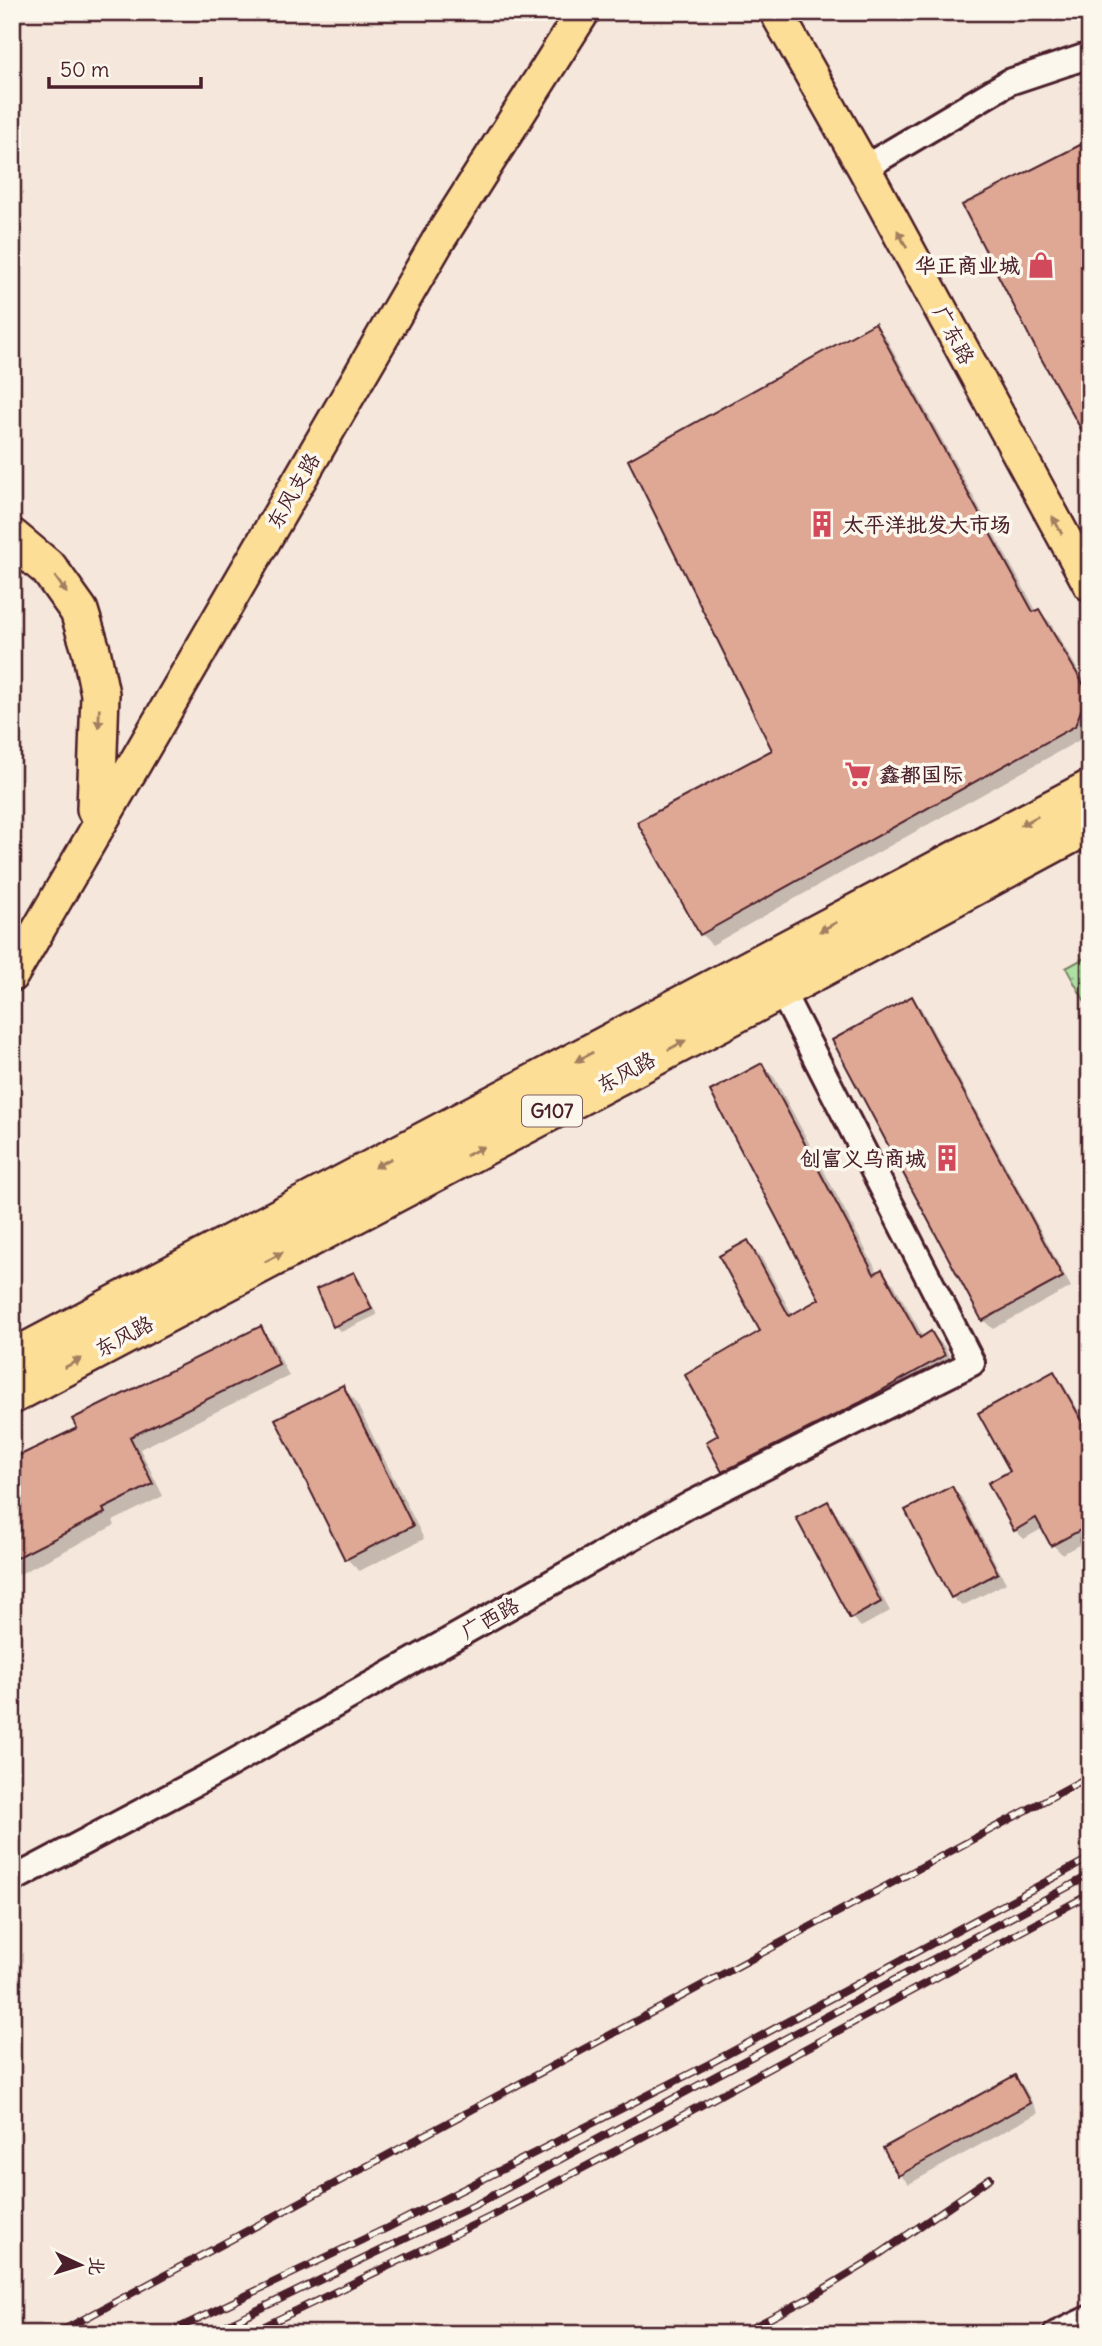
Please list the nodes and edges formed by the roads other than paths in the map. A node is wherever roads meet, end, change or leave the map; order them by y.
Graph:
1 (569, 12) edge
2 (583, 12) edge
3 (776, 12) edge
4 (1090, 55) edge
5 (863, 168) junction
6 (12, 538) edge
7 (1090, 585) edge
8 (1090, 789) edge
9 (96, 809) junction
10 (1090, 824) edge
11 (12, 955) edge
12 (12, 975) edge
13 (781, 990) junction
14 (12, 1359) edge
15 (12, 1395) edge
16 (12, 1880) edge
17 (1090, 2318) edge
18 (1056, 2334) edge

1 - 9 main road, 东风支路
2 - 12 main road, 东风支路
3 - 5 main road, 广东路
4 - 5 street
7 -> 5 main road, 广东路
6 -> 9 highway
8 -> 14 highway, 东风路 / G107
9 - 11 main road, 东风支路
10 - 13 highway, 东风路 / G107
15 -> 13 highway, 东风路 / G107
13 - 16 street, 广西路
17 - 18 street

